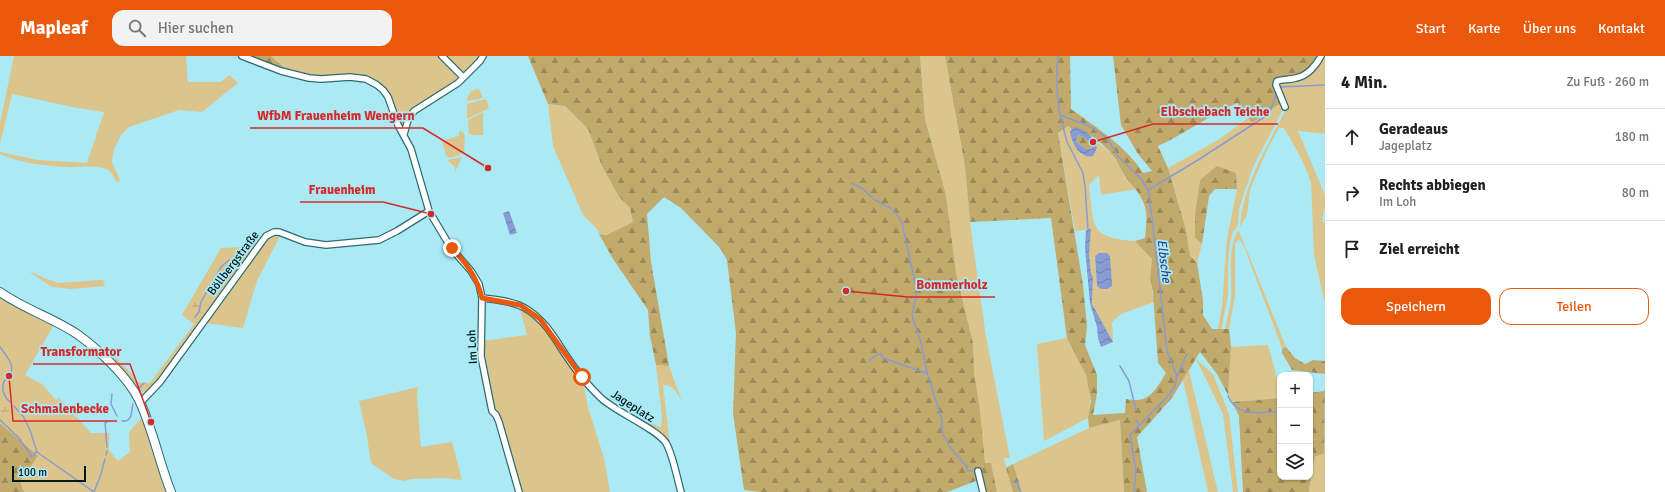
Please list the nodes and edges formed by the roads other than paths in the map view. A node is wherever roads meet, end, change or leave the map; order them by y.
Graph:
1 (242, 56) edge
2 (442, 56) edge
3 (483, 56) edge
4 (1321, 56) edge
5 (464, 77) junction
6 (1285, 107) dead end
7 (404, 134) junction
8 (429, 211) junction
9 (0, 292) edge
10 (482, 298) junction
11 (140, 403) junction
12 (978, 471) dead end
13 (171, 492) edge
14 (519, 492) edge
15 (681, 492) edge
16 (983, 492) edge

1 - 7 street, Im Loh
2 - 5 street
3 - 5 street
4 - 6 street
5 - 7 street
7 - 8 street, Im Loh
8 - 10 street, Im Loh
8 - 11 street, Böllbergstraße
9 - 11 main road
10 - 14 street, Im Loh
10 - 15 street, Jageplatz
11 - 13 main road
12 - 16 street

